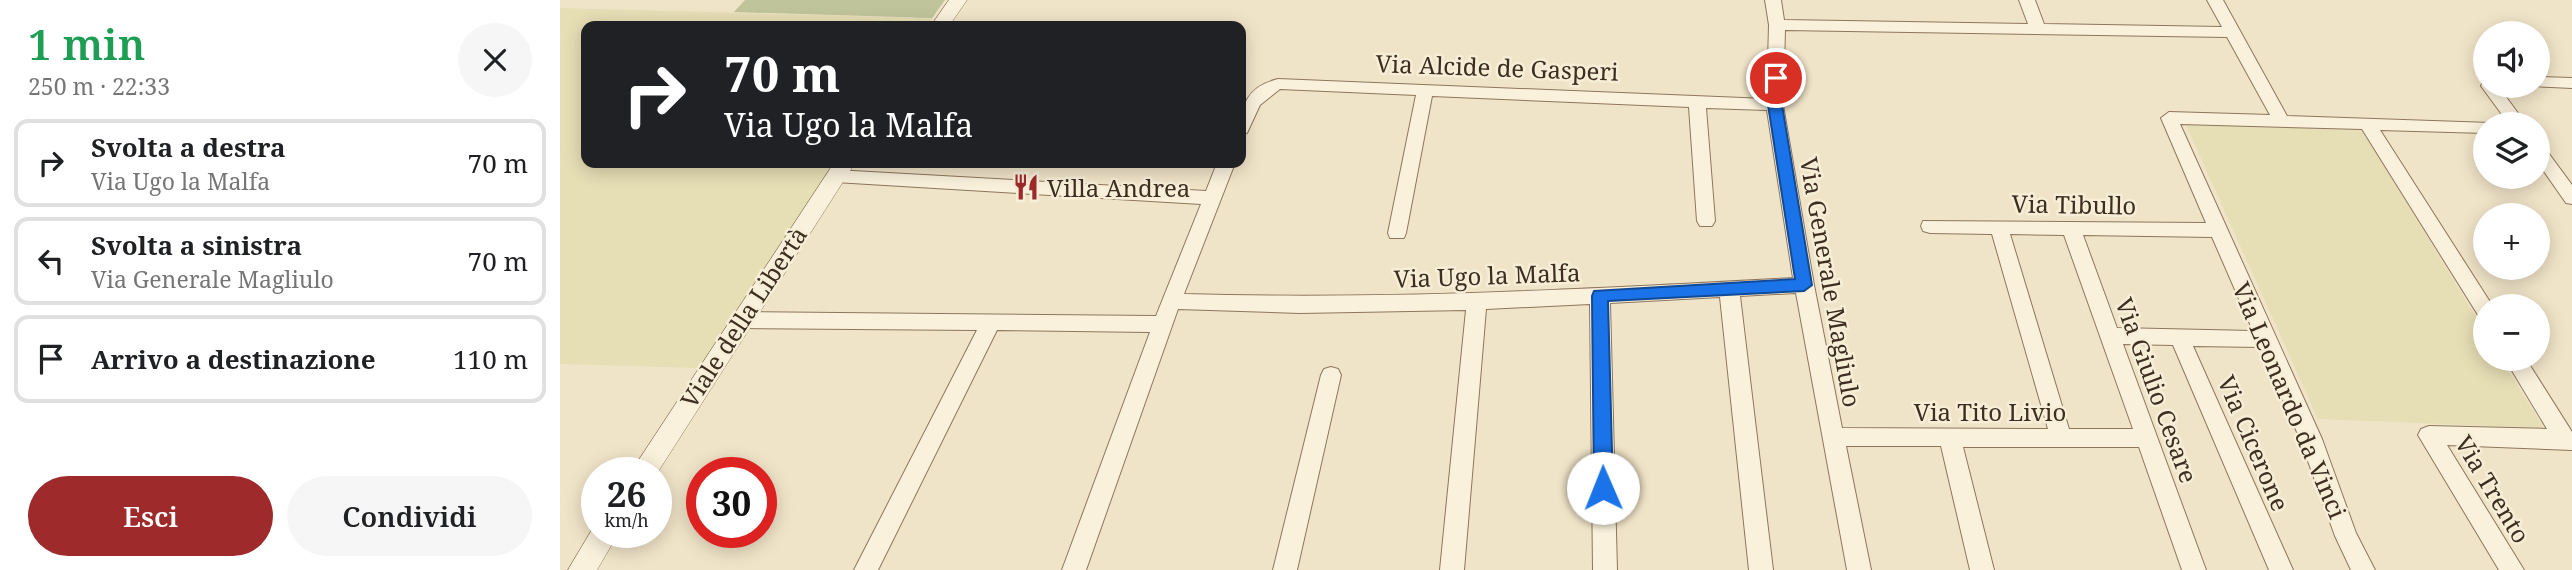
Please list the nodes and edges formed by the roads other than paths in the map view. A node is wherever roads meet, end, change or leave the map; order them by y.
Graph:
1 (958, 0) edge
2 (1773, 0) edge
3 (2026, 0) edge
4 (2215, 0) edge
5 (943, 21) edge
6 (1777, 24) junction
7 (2038, 29) junction
8 (2232, 32) junction
9 (2550, 82) edge
10 (2572, 83) edge
11 (1425, 90) junction
12 (2498, 98) edge
13 (1697, 102) junction
14 (1775, 105) junction
15 (2509, 112) edge
16 (1246, 118) edge
17 (2281, 120) junction
18 (2367, 123) junction
19 (2473, 127) edge
20 (1224, 168) edge
21 (2550, 168) edge
22 (840, 170) edge
23 (1210, 198) junction
24 (2572, 198) edge
25 (1706, 221) dead end
26 (1930, 226) dead end
27 (2000, 227) junction
28 (2071, 228) junction
29 (2218, 230) junction
30 (1397, 233) dead end
31 (1804, 285) junction
32 (1729, 288) junction
33 (2475, 294) edge
34 (1600, 296) junction
35 (1171, 301) junction
36 (1477, 302) junction
37 (740, 320) junction
38 (991, 322) junction
39 (1164, 324) junction
40 (2110, 336) junction
41 (2180, 338) junction
42 (2266, 339) junction
43 (2523, 371) edge
44 (1331, 375) dead end
45 (1834, 437) junction
46 (1950, 437) junction
47 (2061, 437) junction
48 (2146, 438) junction
49 (2568, 440) edge
50 (653, 457) edge
51 (596, 548) edge
52 (582, 570) edge
53 (866, 570) edge
54 (1074, 570) edge
55 (1285, 570) edge
56 (1452, 570) edge
57 (1605, 570) edge
58 (1761, 570) edge
59 (1859, 570) edge
60 (1982, 570) edge
61 (2194, 570) edge
62 (2281, 570) edge
63 (2363, 570) edge
64 (2512, 570) edge

1 - 5 street
2 - 6 street, Via Generale Magliulo
3 - 7 street
4 - 8 street
6 - 7 street
6 - 14 street, Via Generale Magliulo
7 - 8 street
8 - 17 street
9 - 10 street
11 - 13 street, Via Alcide de Gasperi
11 - 16 street, Via Alcide de Gasperi
11 - 30 street
12 - 15 street
13 - 14 street, Via Alcide de Gasperi
13 - 25 street
14 - 31 street, Via Generale Magliulo
17 - 18 street
17 - 29 street, Via Leonardo da Vinci
18 - 19 street
18 - 33 street
20 - 23 street
21 - 24 street
22 - 23 street
22 - 37 street, Viale della Libertà
23 - 35 street
26 - 27 street, Via Tibullo
27 - 28 street, Via Tibullo
27 - 47 street
28 - 29 street, Via Tibullo
28 - 40 street, Via Giulio Cesare
29 - 42 street, Via Leonardo da Vinci
31 - 32 street, Via Ugo la Malfa
31 - 45 street, Via Generale Magliulo
32 - 34 street, Via Ugo la Malfa
32 - 58 street
34 - 36 street, Via Ugo la Malfa
34 - 57 street
35 - 36 street, Via Ugo la Malfa
35 - 39 street
36 - 56 street
37 - 38 street
37 - 50 street, Viale della Libertà
38 - 39 street
38 - 53 street
39 - 54 street
40 - 41 street
40 - 48 street, Via Giulio Cesare
41 - 42 street
41 - 62 street, Via Cicerone
42 - 63 street, Via Leonardo da Vinci
43 - 49 street
44 - 55 street
45 - 46 street, Via Tito Livio
45 - 59 street, Via Generale Magliulo
46 - 47 street, Via Tito Livio
46 - 60 street
47 - 48 street, Via Tito Livio
48 - 61 street, Via Giulio Cesare
49 - 64 street, Via Trento
51 - 52 street

